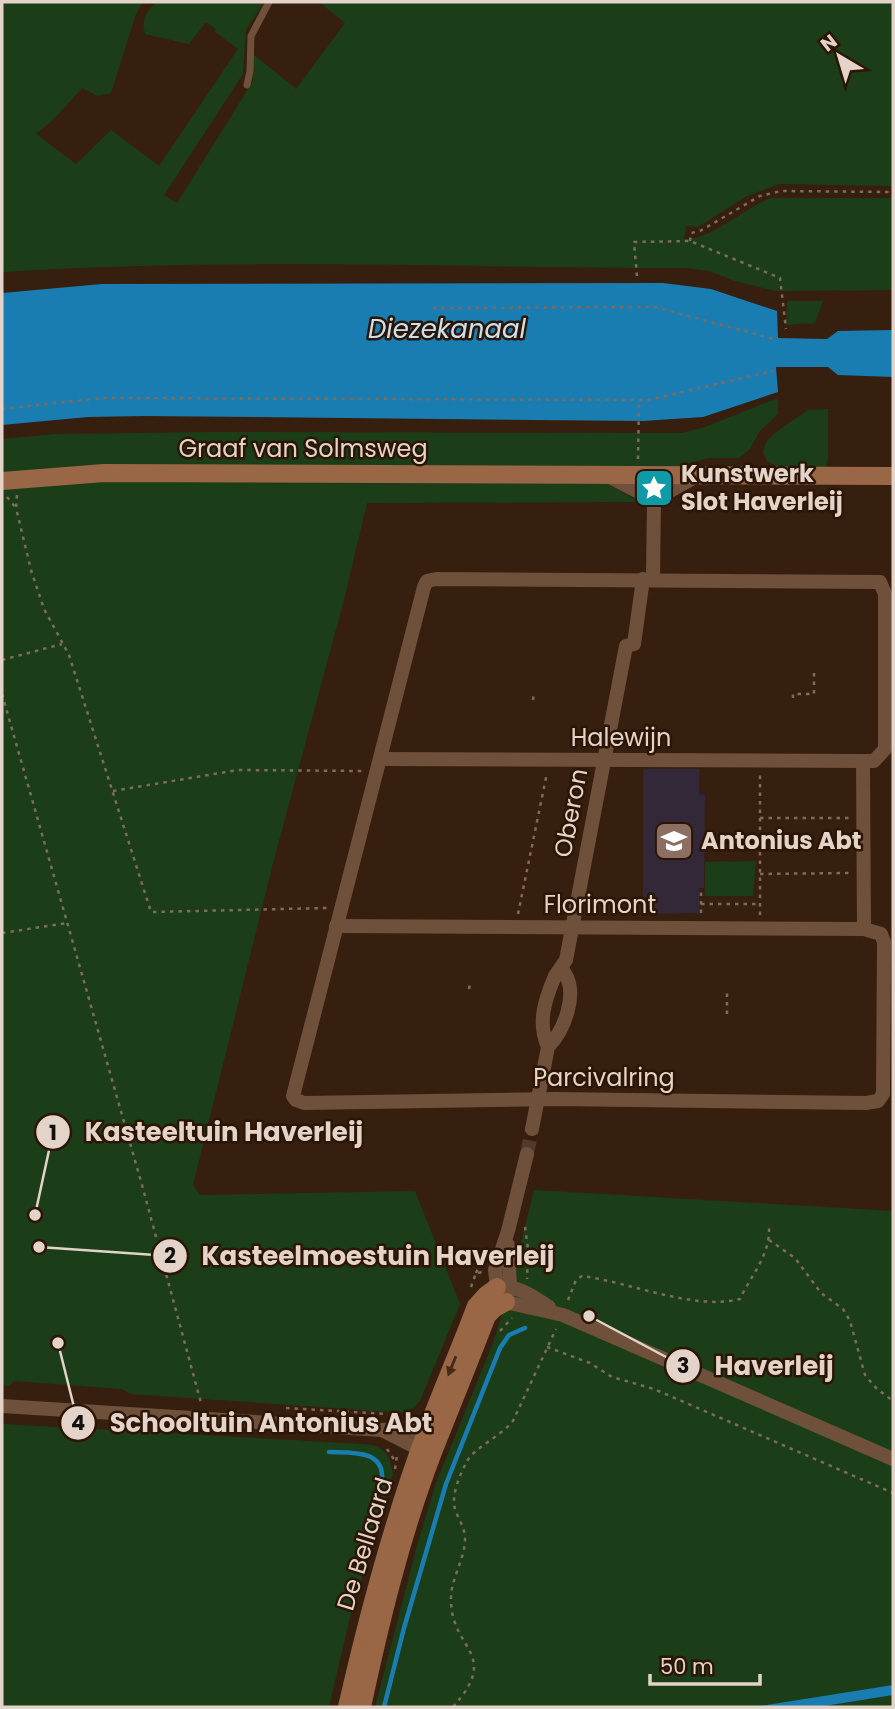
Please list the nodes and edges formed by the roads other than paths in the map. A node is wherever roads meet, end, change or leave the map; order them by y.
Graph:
1 (269, 2) edge
2 (247, 85) dead end
3 (605, 474) junction
4 (701, 474) junction
5 (893, 476) edge
6 (10, 480) edge
7 (654, 500) junction
8 (648, 579) junction
9 (601, 761) junction
10 (863, 761) junction
11 (378, 765) junction
12 (336, 926) junction
13 (567, 928) junction
14 (863, 929) junction
15 (555, 976) junction
16 (548, 1047) junction
17 (539, 1101) junction
18 (532, 1129) tunnel mouth
19 (527, 1154) tunnel mouth
20 (504, 1292) junction
21 (2, 1406) edge
22 (429, 1445) junction
23 (893, 1459) edge
24 (347, 1707) edge
25 (362, 1707) edge

1 - 2 lane
3 - 4 street, Graaf van Solmsweg
3 - 6 street, Graaf van Solmsweg
3 - 7 street, Graaf van Solmsweg
4 - 5 street, Graaf van Solmsweg
4 - 7 street, Graaf van Solmsweg
7 - 8 street
8 - 9 street, Oberon
8 - 10 street, Parcivalring
8 - 11 street, Parcivalring
9 - 10 street, Halewijn
9 - 11 street, Halewijn
9 - 13 street, Oberon
10 - 14 street
11 - 12 street, Parcivalring
12 - 13 street, Florimont
12 - 17 street, Parcivalring
13 - 14 street, Florimont
13 - 15 street, Oberon
14 - 17 street, Parcivalring
15 - 16 street, Oberon
15 - 16 street, Oberon
16 - 17 street, Oberon
17 - 18 street, Oberon
19 - 20 street
20 - 22 street, De Bellaard
20 - 23 street
21 - 22 street
22 - 24 street, De Bellaard
22 - 25 street, De Bellaard

